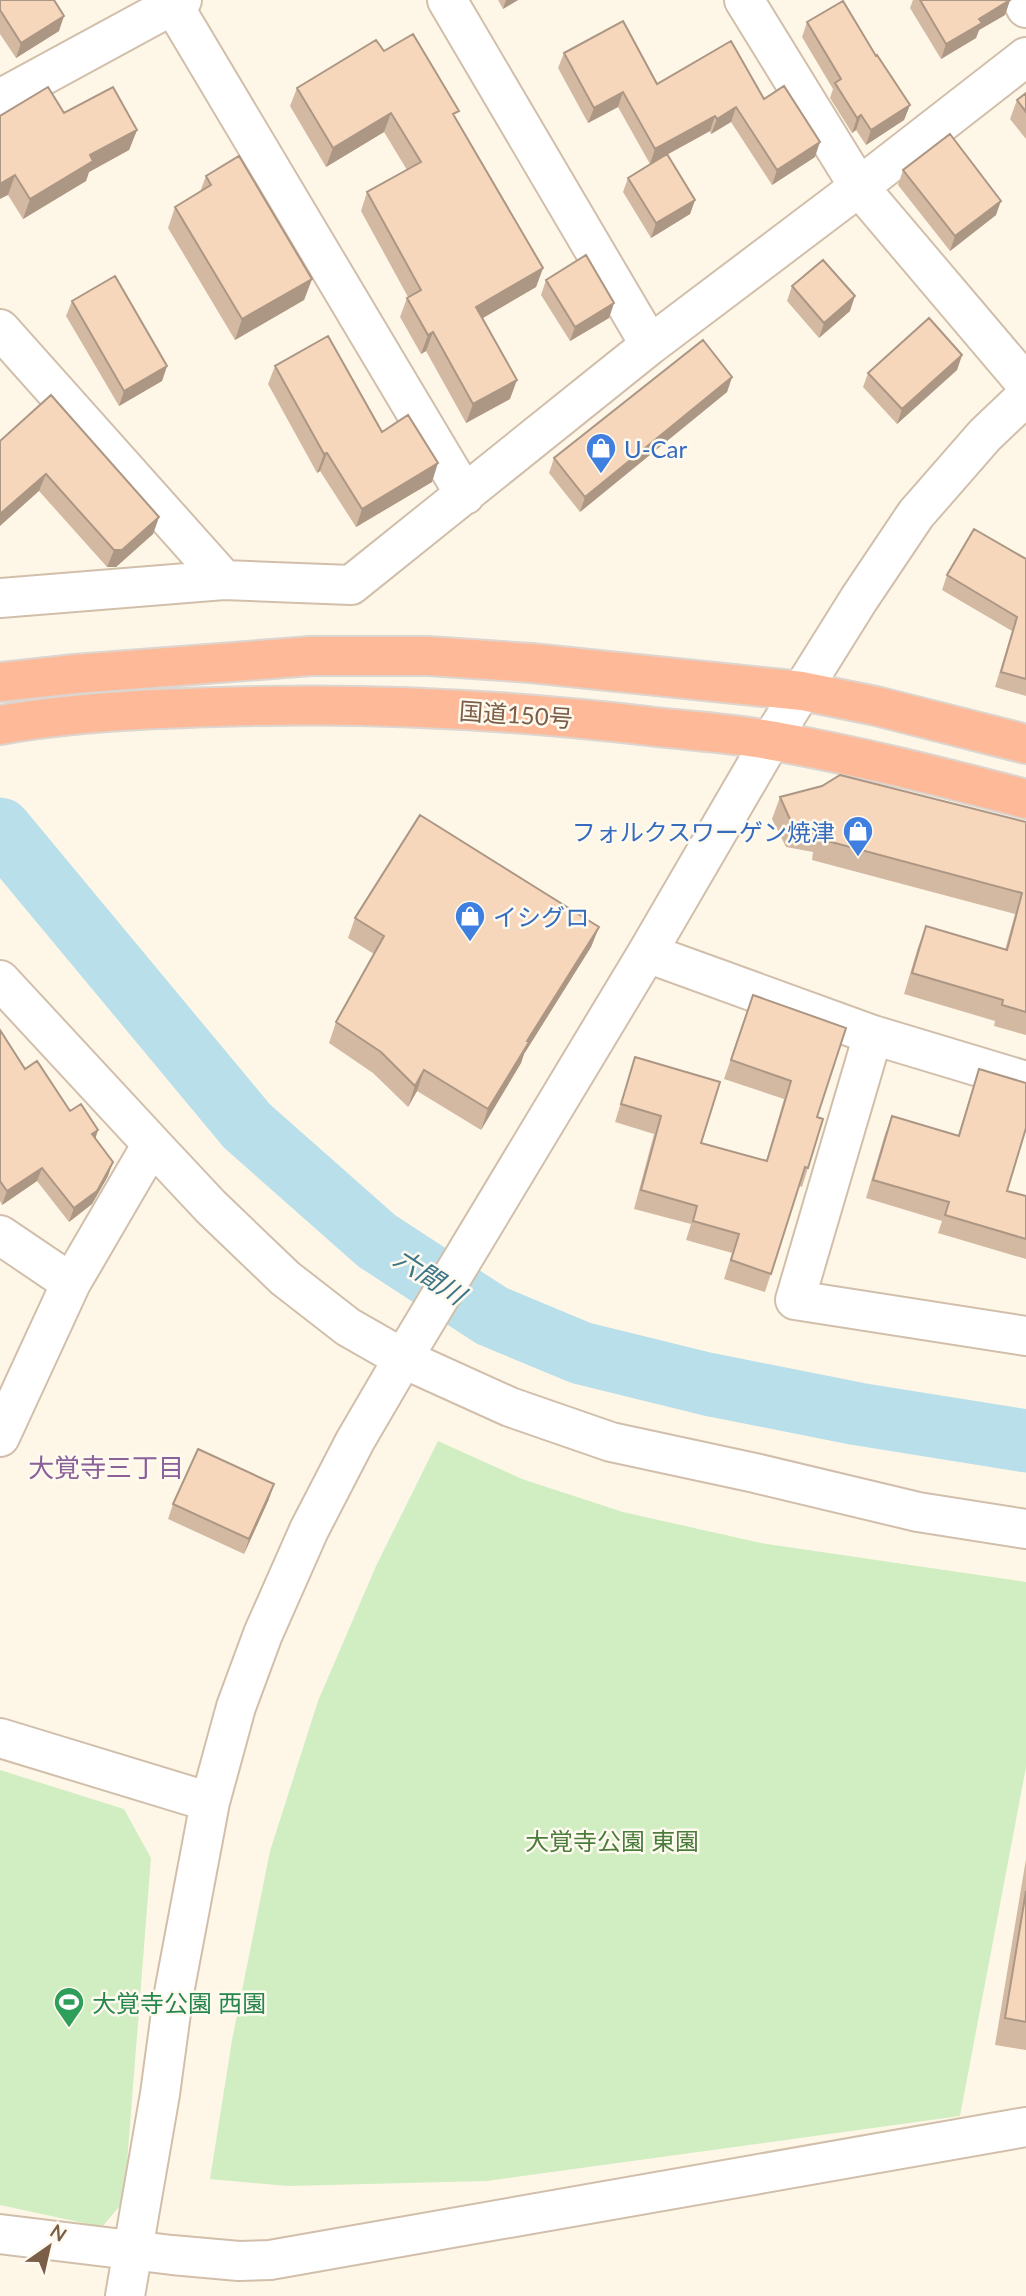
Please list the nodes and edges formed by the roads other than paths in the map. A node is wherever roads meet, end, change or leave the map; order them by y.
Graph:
1 (447, 0) edge
2 (744, 0) edge
3 (1022, 0) edge
4 (175, 2) edge
5 (1026, 8) edge
6 (1026, 57) edge
7 (1, 96) edge
8 (859, 187) junction
9 (0, 330) edge
10 (650, 345) junction
11 (1026, 384) edge
12 (1026, 396) edge
13 (465, 495) junction
14 (224, 580) junction
15 (0, 598) edge
16 (0, 682) edge
17 (803, 691) junction
18 (2, 725) edge
19 (771, 740) junction
20 (1026, 744) edge
21 (1026, 799) edge
22 (647, 953) junction
23 (0, 980) edge
24 (873, 1035) junction
25 (1026, 1081) edge
26 (152, 1144) junction
27 (0, 1235) edge
28 (71, 1283) junction
29 (1026, 1336) edge
30 (409, 1350) junction
31 (0, 1437) edge
32 (1026, 1530) edge
33 (0, 1738) edge
34 (210, 1802) junction
35 (1026, 2127) edge
36 (0, 2234) edge
37 (130, 2272) edge

1 - 10 street
2 - 8 street
3 - 5 street
4 - 7 street
4 - 13 street
6 - 8 street
8 - 10 street
8 - 11 street
9 - 14 street
10 - 13 street
12 - 17 street
13 - 14 street
14 - 15 street
16 - 17 highway, 国道150号
17 - 19 street
17 - 20 highway, 国道150号
18 - 19 highway, 国道150号
19 - 21 highway, 国道150号
19 - 22 street
22 - 24 street
22 - 30 street
23 - 26 street
24 - 25 street
24 - 29 street
26 - 28 street
26 - 30 street
27 - 28 street
28 - 31 street
30 - 32 street
30 - 34 street
33 - 34 street
34 - 37 street
35 - 37 street
36 - 37 street

